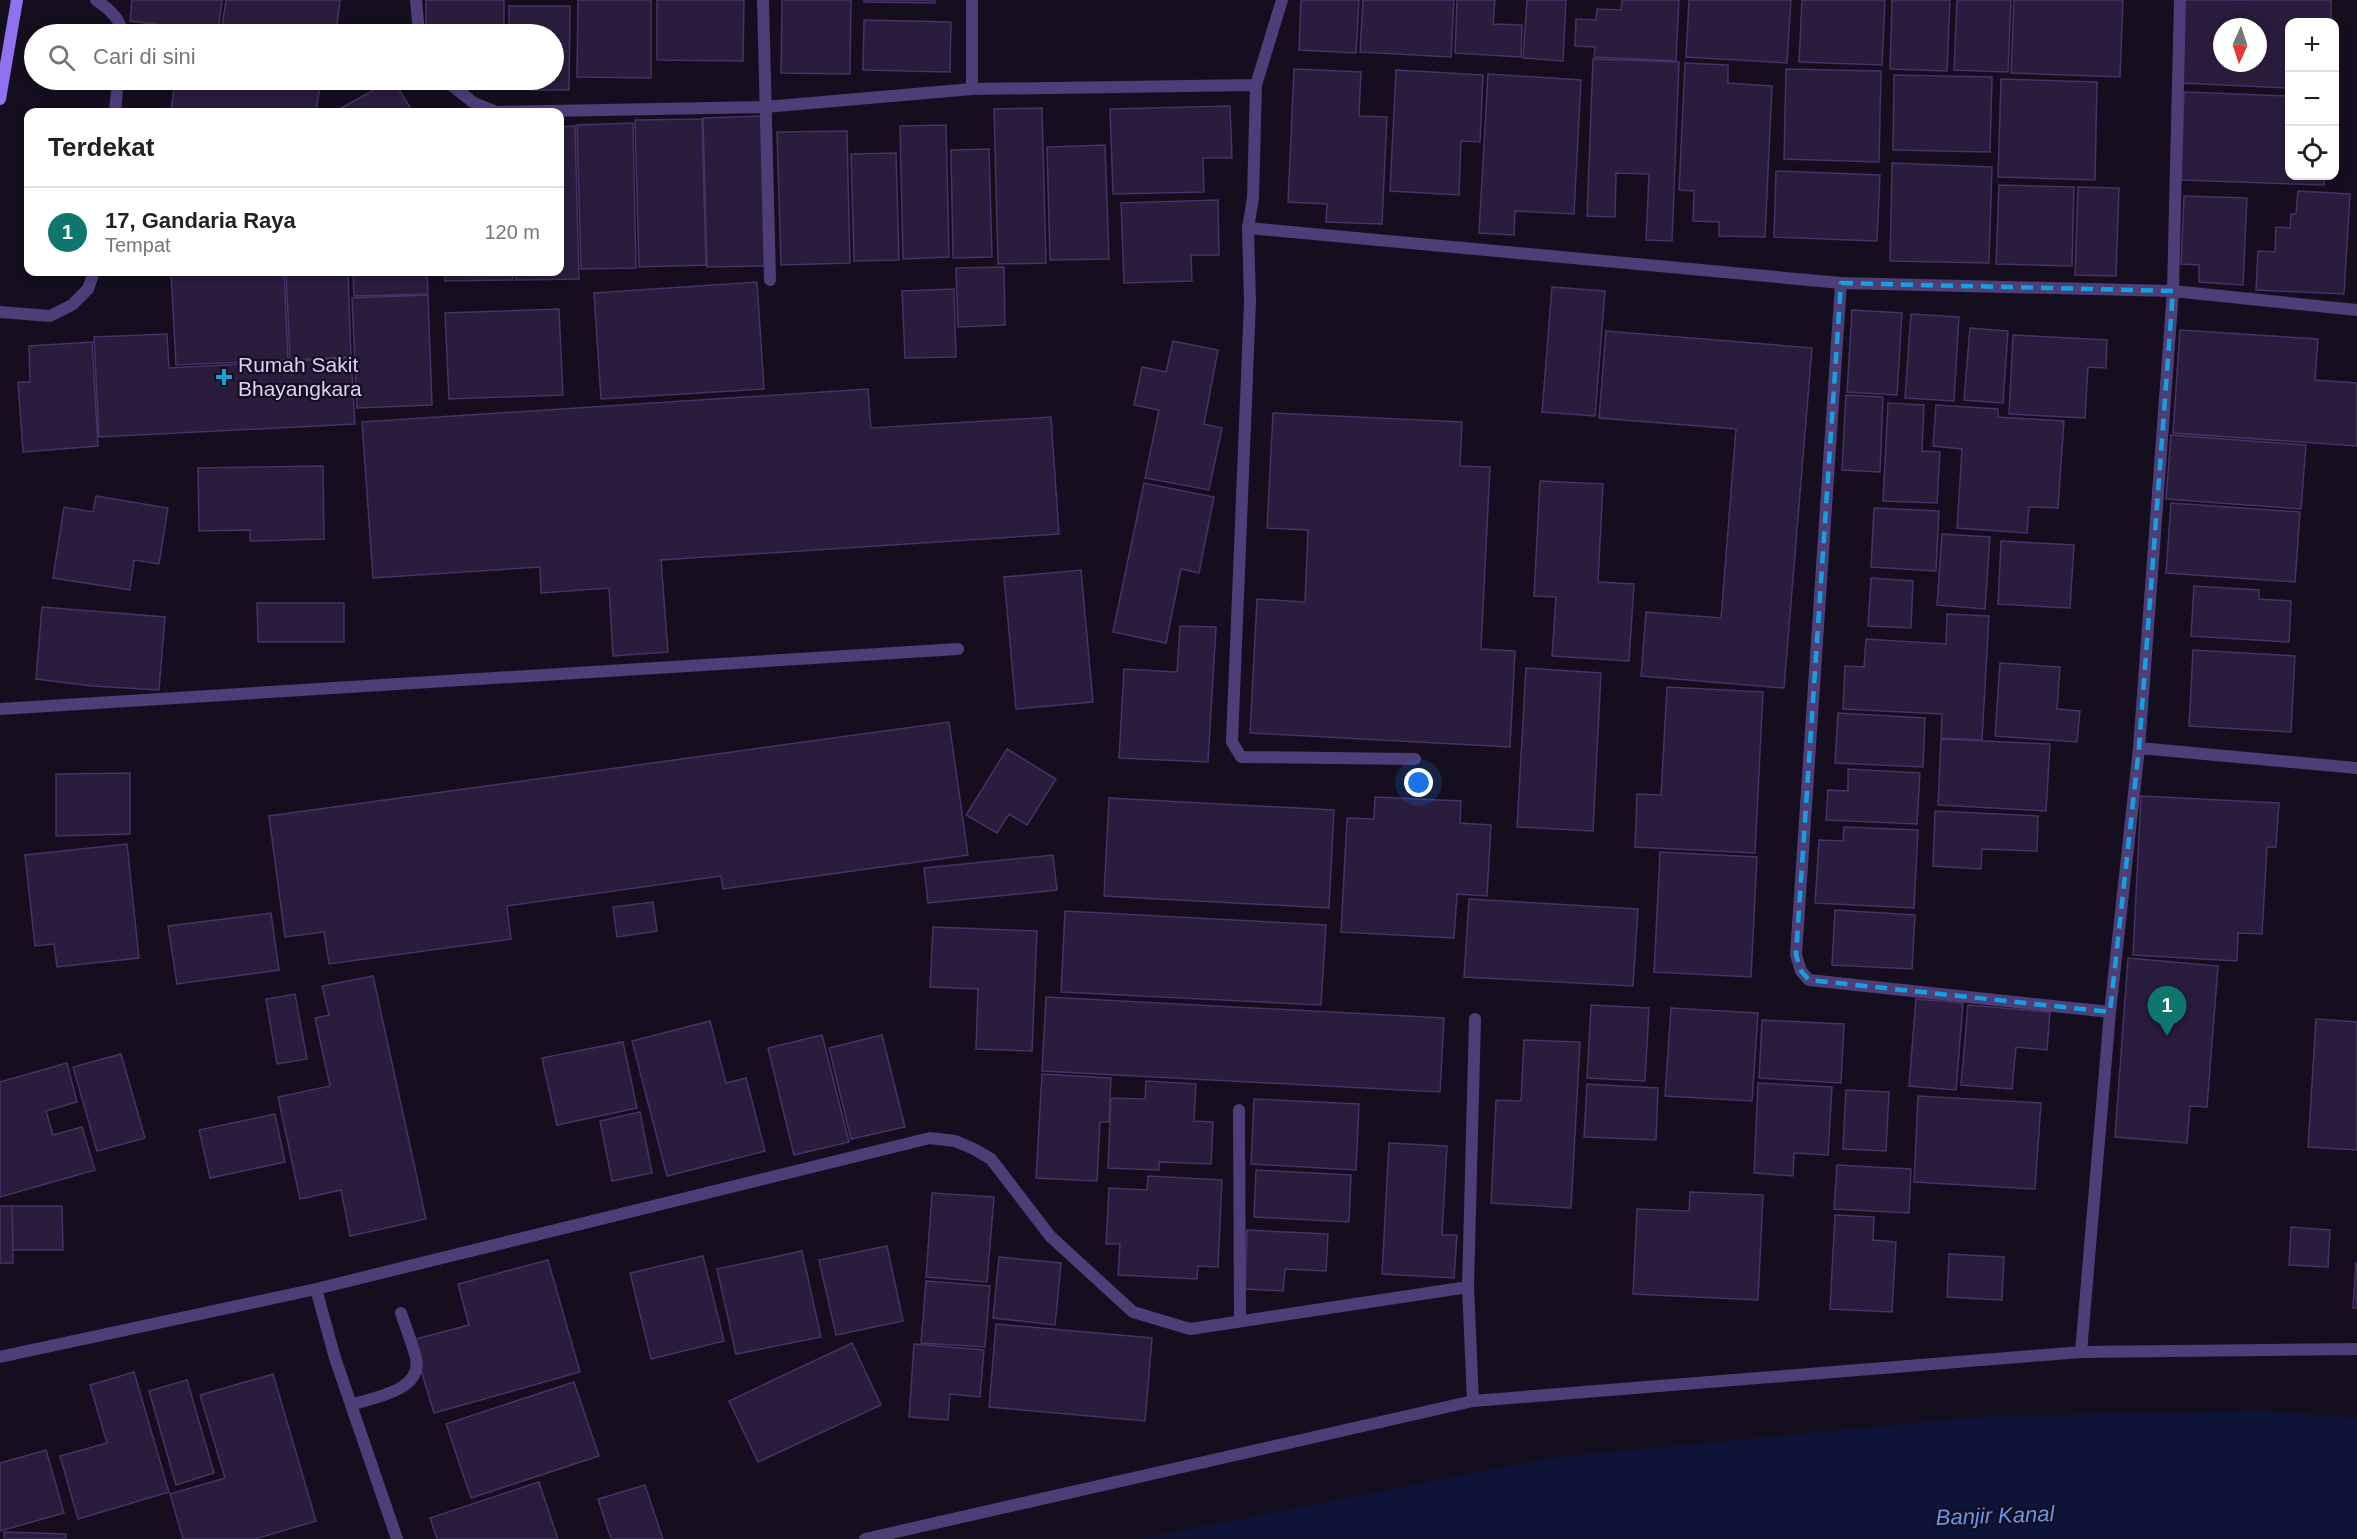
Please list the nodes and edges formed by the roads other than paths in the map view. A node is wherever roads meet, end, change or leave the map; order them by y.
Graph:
1 (17, 0) edge
2 (96, 0) edge
3 (416, 0) edge
4 (763, 0) edge
5 (972, 0) edge
6 (1282, 0) edge
7 (2180, 0) edge
8 (120, 24) edge
9 (418, 24) edge
10 (1256, 85) junction
11 (972, 89) junction
12 (117, 90) edge
13 (458, 90) edge
14 (0, 99) edge
15 (765, 107) junction
16 (115, 108) edge
17 (487, 108) edge
18 (564, 111) edge
19 (1248, 228) junction
20 (93, 276) edge
21 (770, 280) dead end
22 (1841, 284) junction
23 (2173, 291) junction
24 (2357, 310) edge
25 (0, 312) edge
26 (958, 649) dead end
27 (0, 709) edge
28 (2139, 747) junction
29 (1415, 759) dead end
30 (2357, 768) edge
31 (2110, 1012) junction
32 (1475, 1018) dead end
33 (1239, 1110) dead end
34 (1468, 1287) junction
35 (316, 1290) junction
36 (401, 1313) dead end
37 (1240, 1321) junction
38 (2357, 1349) edge
39 (2081, 1352) junction
40 (0, 1357) edge
41 (1473, 1401) junction
42 (351, 1405) junction
43 (397, 1539) edge
44 (865, 1539) edge

1 - 14 main road
2 - 8 street
3 - 9 street
4 - 15 street
5 - 11 street
6 - 10 street
7 - 23 street
10 - 11 street
10 - 19 street
11 - 15 street
12 - 16 street
13 - 17 street
15 - 18 street
15 - 21 street
19 - 22 street
19 - 29 street
20 - 25 street
22 - 23 street
22 - 31 street
23 - 24 street
23 - 28 street
26 - 27 street
28 - 30 street
28 - 31 street
31 - 39 street
32 - 34 street
33 - 37 street
34 - 37 street
34 - 41 street
35 - 37 street
35 - 40 street
35 - 42 street
36 - 42 street
38 - 39 street
39 - 41 street
41 - 44 street
42 - 43 street

